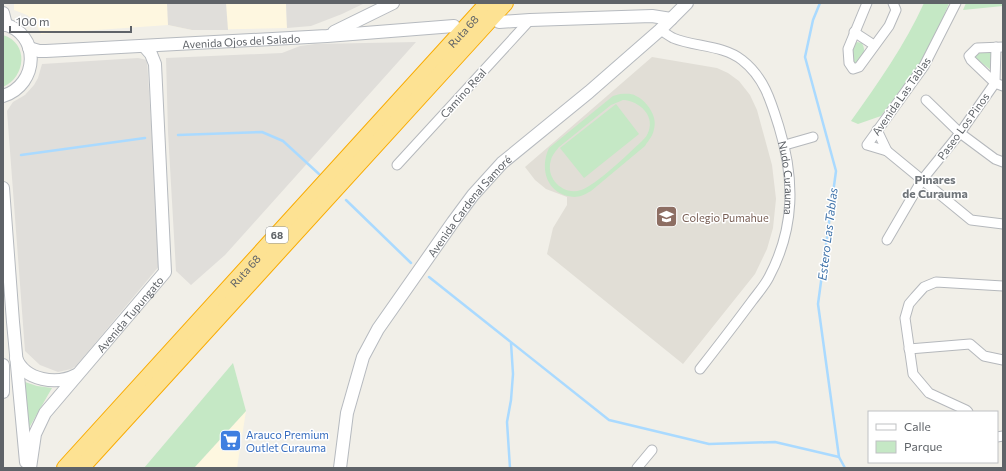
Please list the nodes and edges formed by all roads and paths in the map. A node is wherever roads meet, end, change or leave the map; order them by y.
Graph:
1 (393, 3) edge
2 (488, 3) edge
3 (505, 3) edge
4 (687, 3) edge
5 (866, 3) edge
6 (893, 3) edge
7 (956, 3) edge
8 (3, 13) edge
9 (671, 19) junction
10 (530, 20) junction
11 (500, 22) dead end
12 (5, 25) edge
13 (454, 26) dead end
14 (660, 30) junction
15 (854, 32) junction
16 (327, 36) junction
17 (874, 45) junction
18 (144, 46) junction
19 (999, 47) edge
20 (29, 48) junction
21 (999, 85) edge
22 (3, 96) edge
23 (926, 100) dead end
24 (878, 130) junction
25 (960, 132) junction
26 (813, 137) dead end
27 (785, 145) junction
28 (887, 151) junction
29 (1003, 162) edge
30 (397, 165) dead end
31 (922, 180) junction
32 (3, 188) edge
33 (1003, 224) edge
34 (887, 240) dead end
35 (1003, 286) edge
36 (909, 350) junction
37 (16, 357) junction
38 (1003, 360) edge
39 (3, 365) edge
40 (700, 369) dead end
41 (77, 374) junction
42 (3, 392) edge
43 (967, 411) edge
44 (652, 450) dead end
45 (27, 468) edge
46 (30, 468) edge
47 (65, 468) edge
48 (82, 468) edge
49 (340, 468) edge
50 (637, 468) edge

1 - 16 main road
2 - 47 highway, Ruta 68 / 68
3 - 48 highway, Ruta 68 / 68
4 - 9 main road, Avenida Cardenal Samoré
5 - 15 street
6 - 17 street
7 - 24 street, Avenida Las Tablas
8 - 12 main road
9 - 10 main road
9 - 14 main road, Avenida Cardenal Samoré
10 - 11 main road
10 - 30 street, Camino Real
12 - 20 main road
13 - 16 main road, Avenida Ojos del Salado
14 - 27 street, Nudo Curauma
14 - 49 main road, Avenida Cardenal Samoré
15 - 17 street
15 - 17 street
16 - 18 main road, Avenida Ojos del Salado
18 - 20 main road, Avenida Ojos del Salado
18 - 41 main road, Avenida Tupungato
19 - 21 street, Paseo Los Pinos
19 - 21 street
20 - 22 main road
21 - 25 street, Paseo Los Pinos
23 - 25 street
24 - 28 street
24 - 28 street, Avenida Las Tablas
25 - 29 street
25 - 31 street, Paseo Los Pinos
26 - 27 street
27 - 40 street, Nudo Curauma
28 - 31 street
31 - 33 street
31 - 34 street, Paseo Los Pinos
32 - 37 main road
35 - 36 street
36 - 38 street
36 - 43 street
37 - 41 main road
37 - 45 main road
39 - 42 main road
41 - 46 main road, Avenida Tupungato
44 - 50 street

